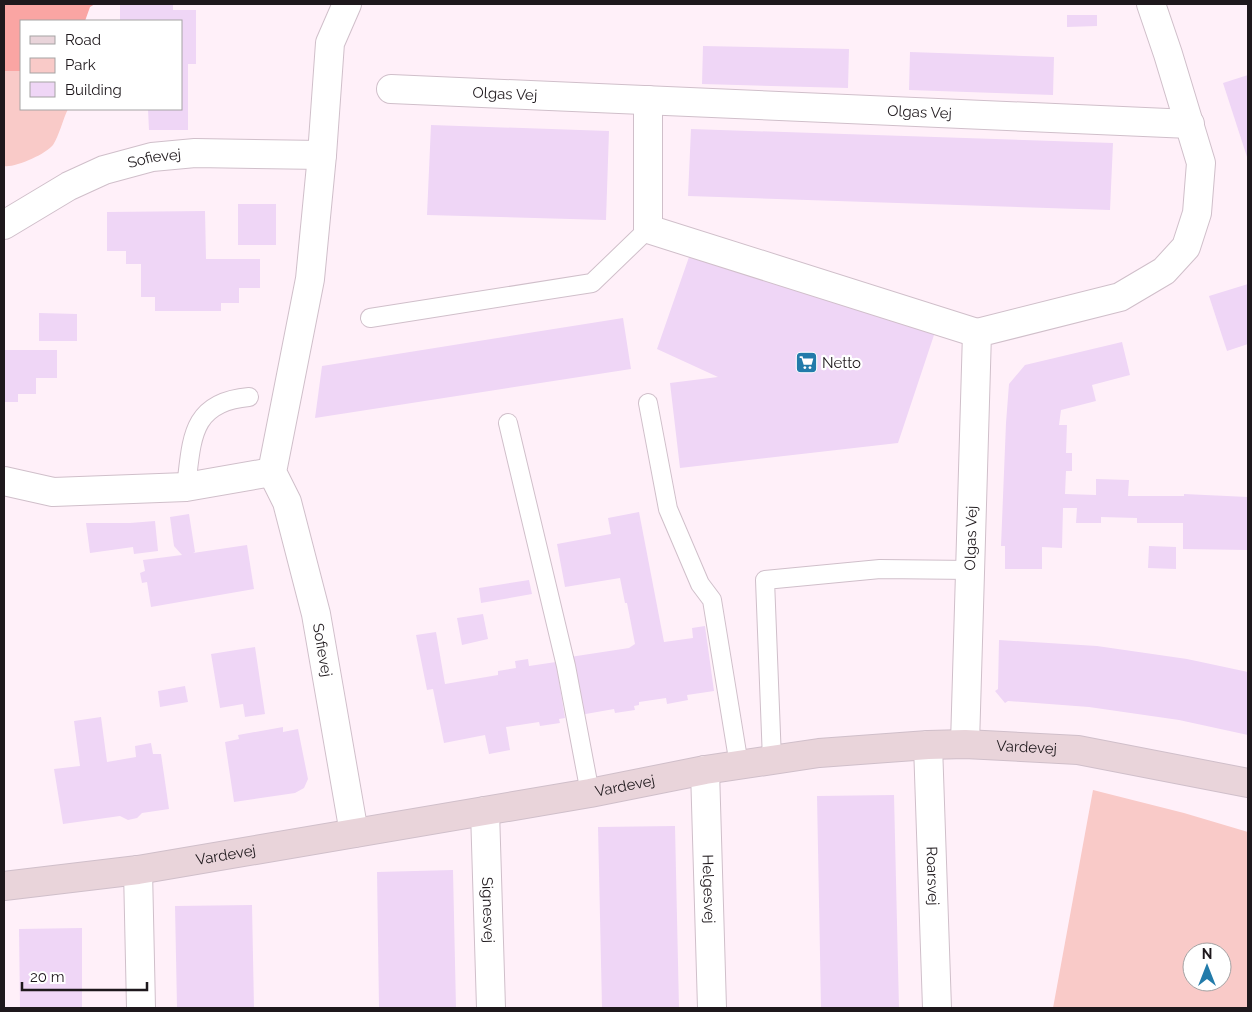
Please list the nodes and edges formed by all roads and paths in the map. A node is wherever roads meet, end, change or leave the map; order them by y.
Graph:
1 (347, 4) edge
2 (1152, 4) edge
3 (391, 89) dead end
4 (648, 100) junction
5 (1190, 124) junction
6 (322, 155) junction
7 (4, 225) edge
8 (648, 229) junction
9 (370, 318) dead end
10 (977, 333) junction
11 (249, 397) dead end
12 (648, 403) dead end
13 (508, 423) dead end
14 (272, 472) junction
15 (4, 481) edge
16 (186, 487) junction
17 (970, 570) junction
18 (965, 744) junction
19 (928, 745) junction
20 (772, 760) junction
21 (739, 765) junction
22 (706, 770) junction
23 (1248, 783) edge
24 (590, 793) junction
25 (485, 811) junction
26 (354, 833) junction
27 (138, 870) junction
28 (4, 886) edge
29 (142, 1008) edge
30 (491, 1008) edge
31 (712, 1008) edge
32 (936, 1008) edge

1 - 6 street
2 - 5 street
3 - 4 street, Olgas Vej
4 - 5 street, Olgas Vej
4 - 8 street
5 - 10 street
6 - 7 street, Sofievej
6 - 14 street
8 - 9 lane
8 - 10 street
10 - 17 street, Olgas Vej
11 - 16 lane
12 - 21 lane
13 - 24 lane
14 - 16 street
14 - 26 street, Sofievej
15 - 16 street
17 - 18 street, Olgas Vej
17 - 20 lane
18 - 19 street, Vardevej
18 - 23 street, Vardevej
19 - 20 street, Vardevej
19 - 32 street, Roarsvej
20 - 21 street, Vardevej
21 - 22 street, Vardevej
22 - 24 street, Vardevej
22 - 31 street, Helgesvej
24 - 25 street, Vardevej
25 - 26 street, Vardevej
25 - 30 street, Signesvej
26 - 27 street, Vardevej
27 - 28 street, Vardevej
27 - 29 street

